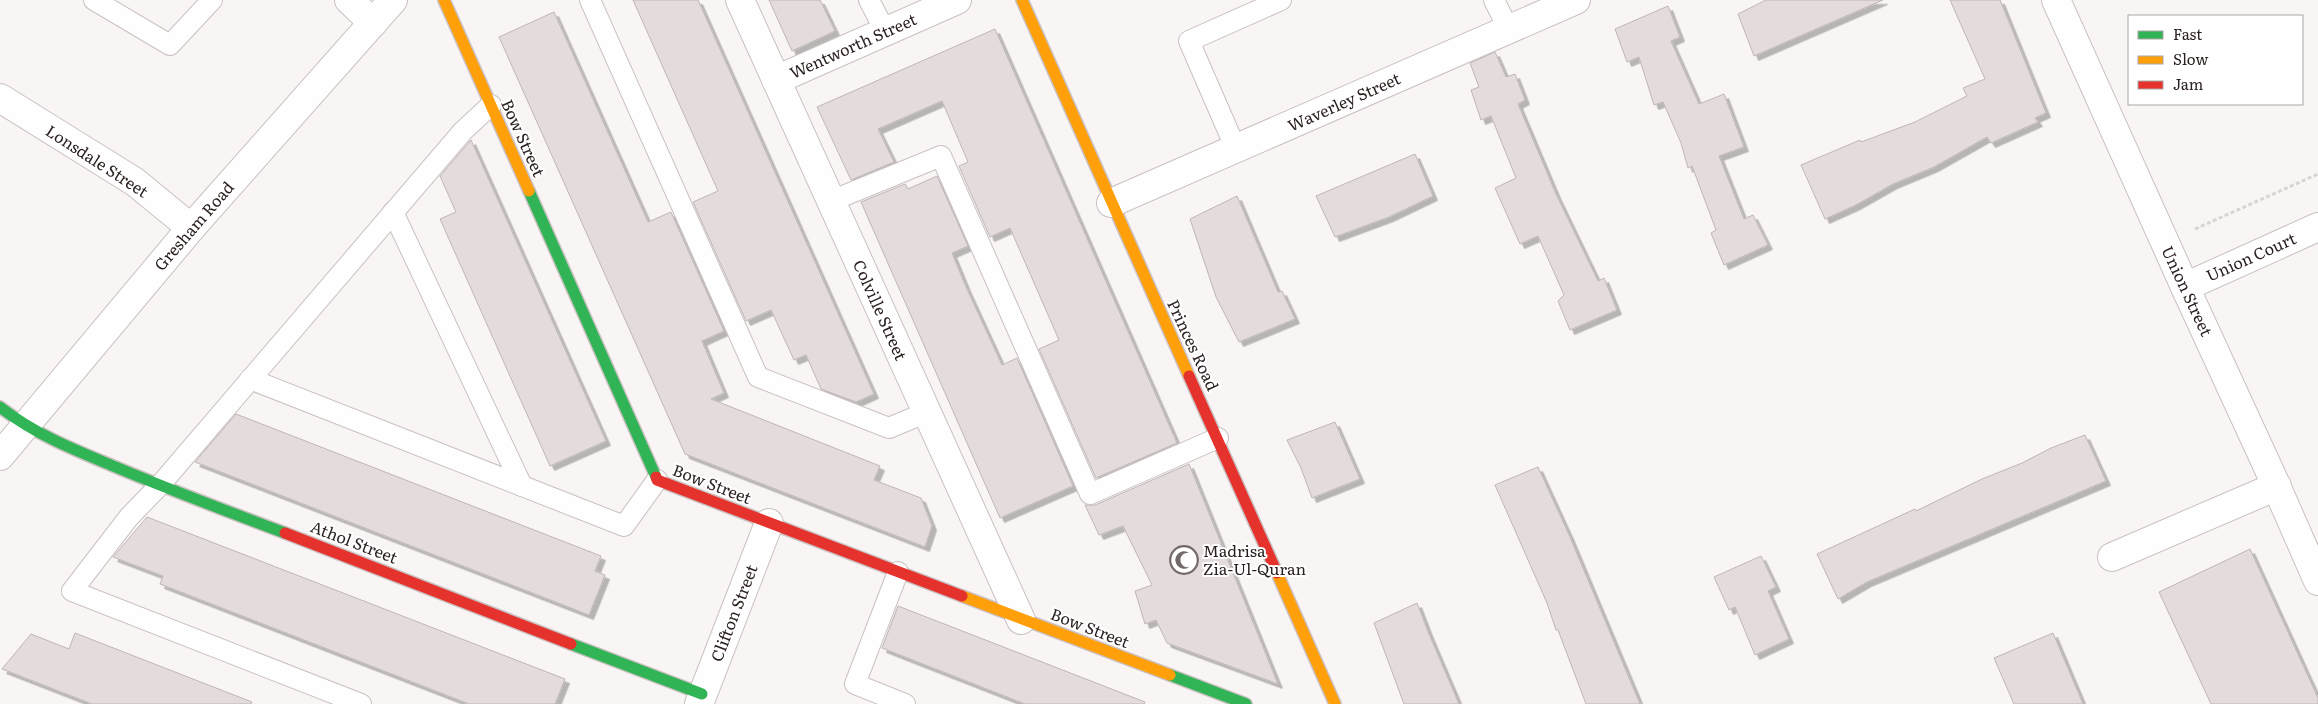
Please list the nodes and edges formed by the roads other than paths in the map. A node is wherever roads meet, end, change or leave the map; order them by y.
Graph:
1 (94, 0) edge
2 (212, 0) edge
3 (349, 0) edge
4 (393, 0) edge
5 (444, 0) edge
6 (590, 0) edge
7 (740, 0) edge
8 (869, 0) edge
9 (957, 0) edge
10 (1022, 0) edge
11 (1281, 0) edge
12 (1494, 0) edge
13 (1576, 0) edge
14 (2056, 0) edge
15 (373, 23) junction
16 (1509, 30) junction
17 (885, 31) junction
18 (776, 80) junction
19 (0, 98) edge
20 (491, 106) junction
21 (1236, 149) junction
22 (831, 201) junction
23 (1111, 203) junction
24 (393, 212) junction
25 (2318, 227) edge
26 (191, 228) junction
27 (2185, 287) junction
28 (250, 379) junction
29 (0, 407) edge
30 (927, 412) junction
31 (25, 426) junction
32 (1218, 438) junction
33 (0, 456) edge
34 (657, 480) junction
35 (160, 485) junction
36 (522, 486) junction
37 (2276, 486) junction
38 (769, 523) junction
39 (2112, 557) dead end
40 (898, 572) junction
41 (2318, 581) edge
42 (1021, 620) junction
43 (701, 699) edge
44 (360, 704) edge
45 (905, 704) edge
46 (1246, 704) edge
47 (1335, 704) edge

1 - 2 lane
3 - 15 street
4 - 15 street, Gresham Road
5 - 20 street, Bow Street
6 - 30 lane
7 - 18 street, Colville Street
8 - 17 lane
9 - 17 street, Wentworth Street
10 - 23 street, Princes Road
11 - 21 lane
12 - 16 lane
13 - 16 street, Waverley Street
14 - 27 street, Union Street
15 - 26 street, Gresham Road
16 - 21 street, Waverley Street
17 - 18 street, Wentworth Street
18 - 22 street, Colville Street
19 - 26 street, Lonsdale Street
20 - 24 lane
20 - 34 street, Bow Street
21 - 23 street, Waverley Street
22 - 30 street, Colville Street
22 - 32 lane
23 - 32 street, Princes Road
24 - 28 lane
24 - 36 lane
25 - 27 street, Union Court
26 - 31 street, Gresham Road
27 - 37 street, Union Street
28 - 35 lane
28 - 36 lane
29 - 31 street, Athol Street
30 - 42 street, Colville Street
31 - 33 street, Gresham Road
31 - 35 street, Athol Street
32 - 47 street, Princes Road
34 - 36 lane
34 - 38 street, Bow Street
35 - 43 street, Athol Street
35 - 44 lane
37 - 39 street
37 - 41 street, Union Street
38 - 40 street, Bow Street
38 - 43 street, Clifton Street
40 - 42 street, Bow Street
40 - 45 lane
42 - 46 street, Bow Street

